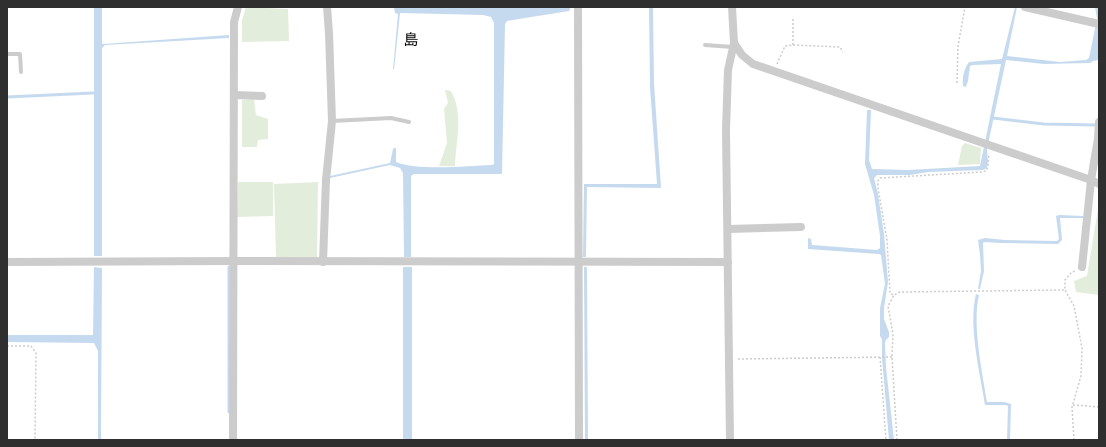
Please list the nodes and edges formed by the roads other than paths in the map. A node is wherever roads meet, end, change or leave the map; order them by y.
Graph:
1 (238, 7) edge
2 (327, 7) edge
3 (578, 7) edge
4 (732, 7) edge
5 (1025, 7) edge
6 (1099, 24) edge
7 (705, 45) dead end
8 (733, 45) junction
9 (7, 54) edge
10 (21, 72) dead end
11 (234, 95) junction
12 (262, 96) dead end
13 (332, 121) junction
14 (409, 122) dead end
15 (1099, 122) edge
16 (1096, 163) edge
17 (1091, 180) junction
18 (1099, 184) edge
19 (801, 227) dead end
20 (728, 229) junction
21 (234, 261) junction
22 (7, 262) edge
23 (323, 262) junction
24 (728, 262) junction
25 (578, 263) junction
26 (1082, 267) road end
27 (233, 440) edge
28 (578, 440) edge
29 (730, 440) edge

1 - 11 street
2 - 13 street
3 - 25 street
4 - 8 street
5 - 6 street
7 - 8 lane
8 - 17 street
8 - 20 street
9 - 10 lane
11 - 12 street
11 - 21 street
13 - 14 lane
13 - 23 street
15 - 16 street
16 - 17 street
17 - 18 street
17 - 26 street
19 - 20 street
20 - 24 street
21 - 22 street
21 - 23 street
21 - 27 street
23 - 25 street
24 - 25 street
24 - 29 street
25 - 28 street

